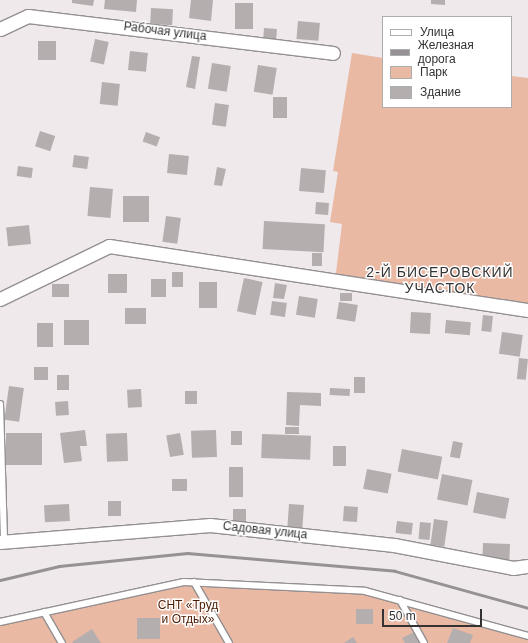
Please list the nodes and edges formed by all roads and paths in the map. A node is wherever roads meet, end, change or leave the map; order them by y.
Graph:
1 (0, 29) edge
2 (333, 53) dead end
3 (0, 299) edge
4 (528, 310) edge
5 (0, 404) edge
6 (2, 542) edge
7 (528, 566) edge
8 (194, 582) junction
9 (400, 600) junction
10 (44, 612) junction
11 (0, 622) edge
12 (528, 636) edge
13 (62, 643) edge
14 (229, 643) edge
15 (424, 643) edge

1 - 2 street, Рабочая улица
3 - 4 street
5 - 6 lane
6 - 7 street, Садовая улица
8 - 9 lane
8 - 10 lane
8 - 14 lane
9 - 12 lane
9 - 15 lane
10 - 11 lane
10 - 13 lane

